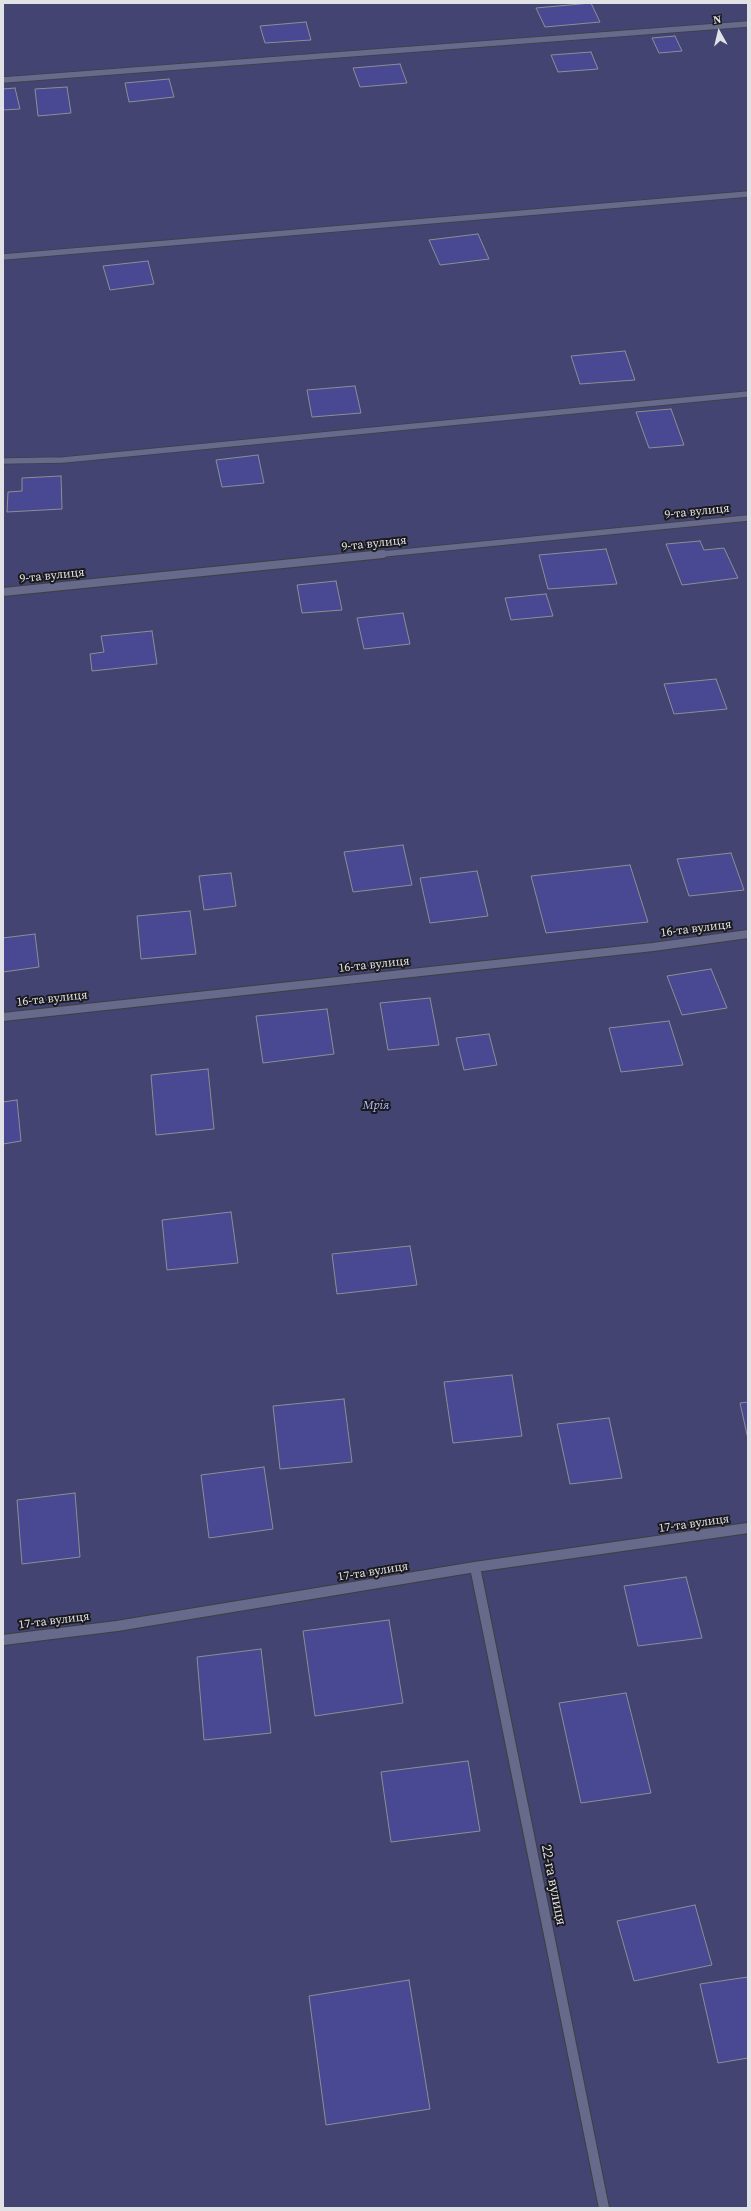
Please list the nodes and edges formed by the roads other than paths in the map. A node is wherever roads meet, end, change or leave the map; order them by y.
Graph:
1 (748, 24) edge
2 (3, 80) edge
3 (748, 194) edge
4 (3, 256) edge
5 (748, 394) edge
6 (3, 461) edge
7 (748, 518) edge
8 (3, 592) edge
9 (748, 934) edge
10 (3, 1017) edge
11 (748, 1528) edge
12 (475, 1567) junction
13 (3, 1640) edge
14 (604, 2208) edge

1 - 2 street
3 - 4 street
5 - 6 street
7 - 8 street, 9-та вулиця
9 - 10 street, 16-та вулиця
11 - 12 street, 17-та вулиця
12 - 13 street, 17-та вулиця
12 - 14 street, 22-га вулиця

